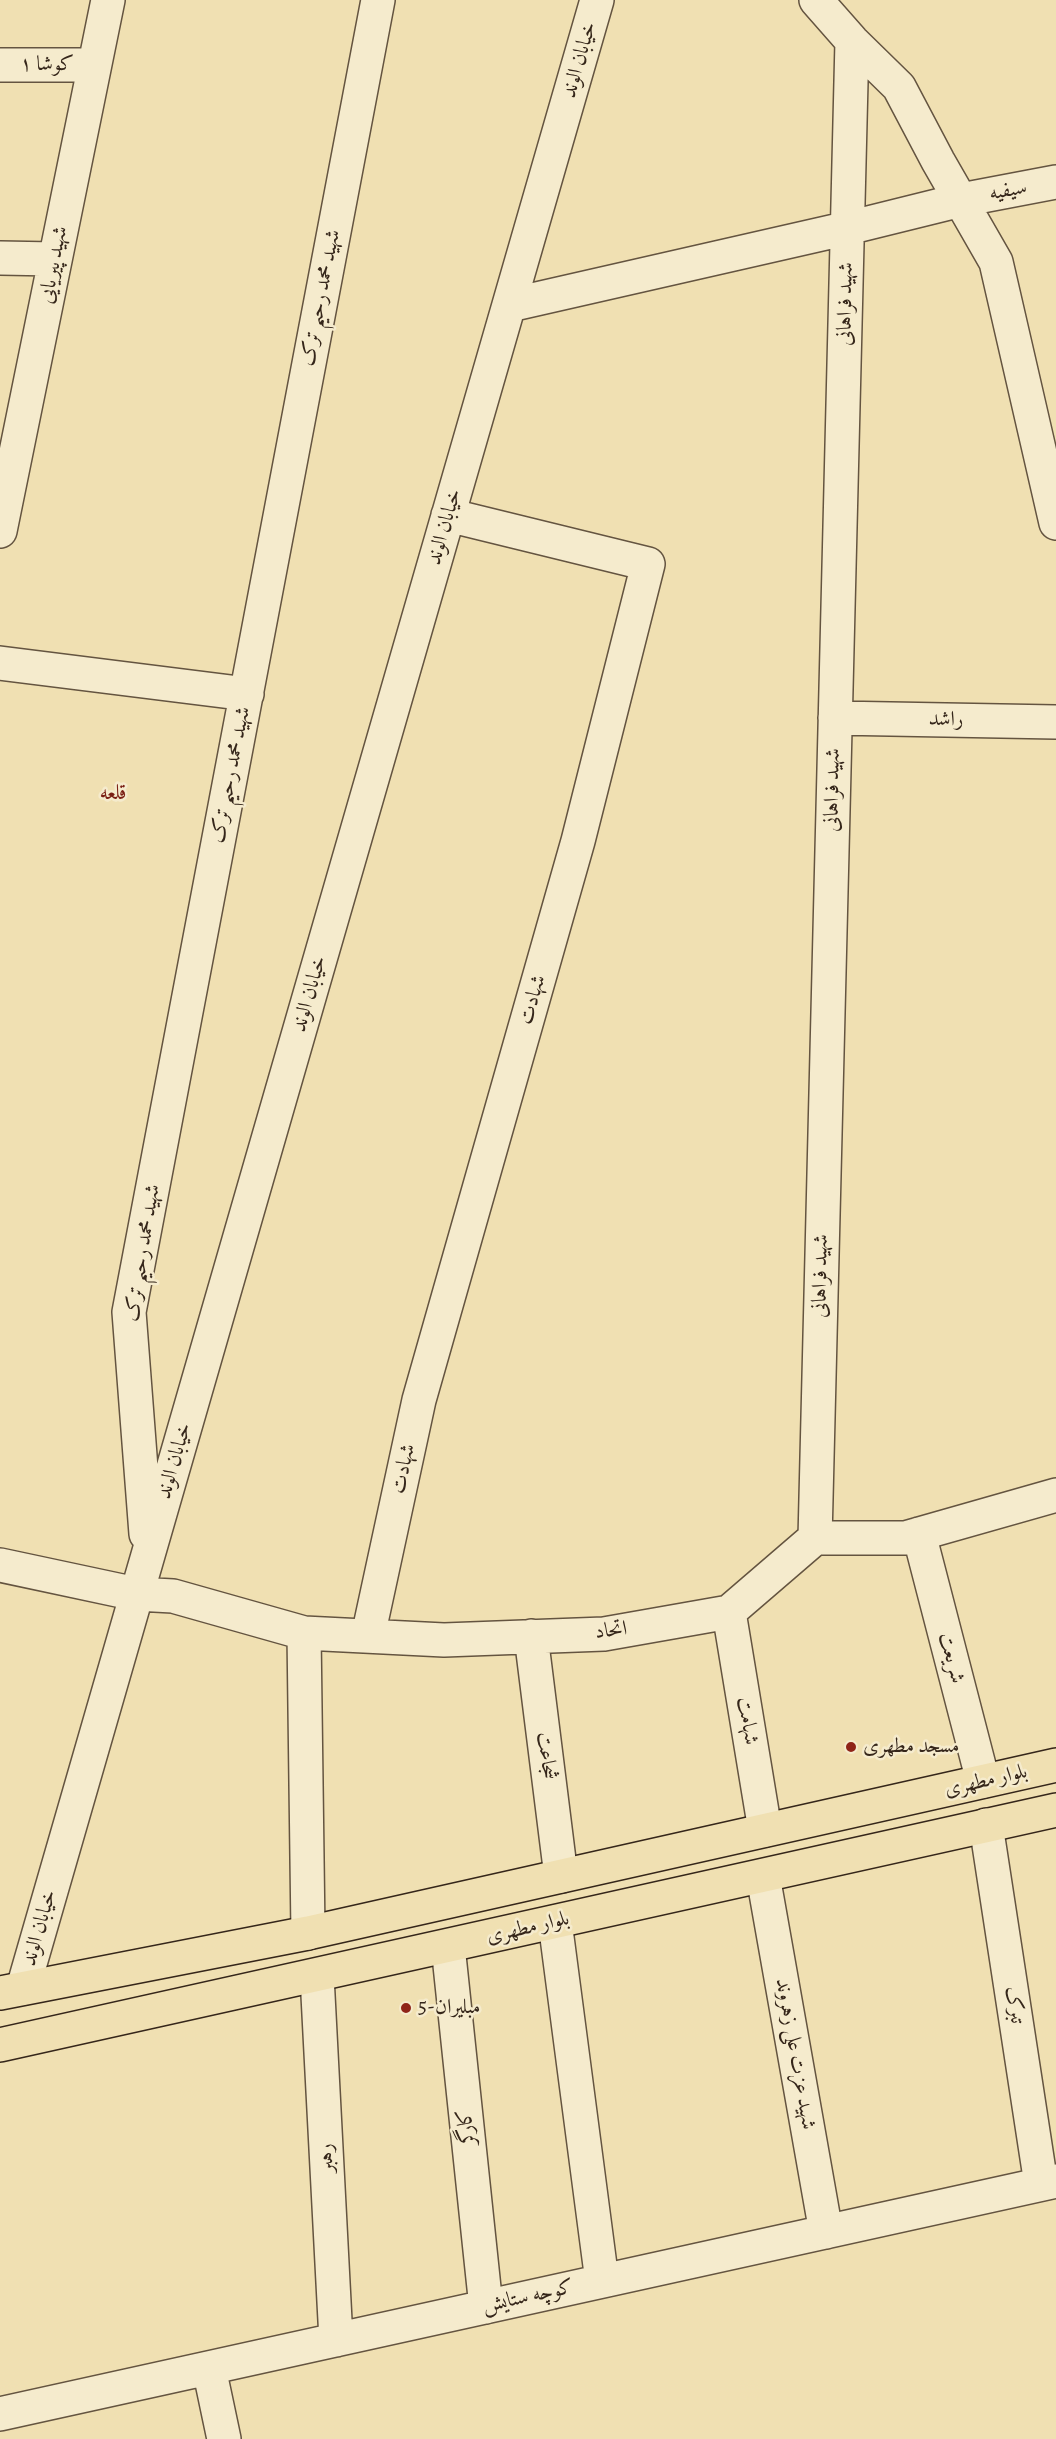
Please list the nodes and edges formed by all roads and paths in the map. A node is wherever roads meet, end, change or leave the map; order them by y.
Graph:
1 (108, 0) edge
2 (378, 0) edge
3 (597, 0) edge
4 (816, 0) edge
5 (852, 41) junction
6 (0, 65) edge
7 (94, 65) junction
8 (1056, 182) edge
9 (961, 200) junction
10 (848, 228) junction
11 (0, 258) edge
12 (55, 259) junction
13 (510, 305) junction
14 (1055, 510) edge
15 (448, 515) junction
16 (0, 531) edge
17 (0, 663) edge
18 (247, 694) junction
19 (835, 718) junction
20 (1056, 722) edge
21 (1056, 1495) edge
22 (919, 1534) junction
23 (814, 1538) junction
24 (148, 1554) junction
25 (0, 1565) edge
26 (136, 1594) junction
27 (729, 1612) junction
28 (304, 1633) junction
29 (369, 1636) junction
30 (531, 1636) junction
31 (1056, 1765) edge
32 (983, 1781) junction
33 (1056, 1810) edge
34 (986, 1825) junction
35 (765, 1830) junction
36 (561, 1876) junction
37 (763, 1876) junction
38 (555, 1923) junction
39 (308, 1933) junction
40 (448, 1946) junction
41 (317, 1976) junction
42 (11, 1990) edge
43 (0, 2045) edge
44 (1048, 2183) edge
45 (826, 2232) junction
46 (602, 2281) junction
47 (486, 2307) junction
48 (336, 2340) junction
49 (209, 2368) junction
50 (0, 2414) edge
51 (224, 2439) edge

1 - 7 street, شهید پیریایی
2 - 18 street, شهید محمد رحیم ترک
3 - 13 street, خیابان الوند
4 - 5 street
5 - 9 street
5 - 10 street, شهید فراهانی
6 - 7 street, کوشا ۱
7 - 12 street, شهید پیریایی
8 - 9 street, سیفیه
9 - 10 street, سیفیه
9 - 14 street
10 - 13 street, سیفیه
10 - 19 street, شهید فراهانی
11 - 12 street
12 - 16 street, شهید پیریایی
13 - 15 street, خیابان الوند
15 - 24 street, خیابان الوند
15 - 29 street, شهادت
17 - 18 street
18 - 24 street, شهید محمد رحیم ترک
19 - 20 street, راشد
19 - 23 street, شهید فراهانی
21 - 22 street
22 - 23 street
22 - 32 street, شریعت
23 - 27 street
24 - 26 street, خیابان الوند
25 - 26 street, اتحاد
26 - 28 street, اتحاد
26 - 42 street, خیابان الوند
27 - 30 street, اتحاد
27 - 35 street, شهامت
28 - 29 street, اتحاد
28 - 39 street
29 - 30 street, اتحاد
30 - 36 street, شجاعت
31 - 32 main road, بلوار مطهری
32 - 35 main road, بلوار مطهری
33 - 34 main road, بلوار مطهری
34 - 37 main road, بلوار مطهری
34 - 44 street, تبرک
35 - 36 main road, بلوار مطهری
36 - 39 main road, بلوار مطهری
37 - 38 main road, بلوار مطهری
37 - 45 street, شهید عزت علی زهروند
38 - 40 main road, بلوار مطهری
38 - 46 street
39 - 42 main road, بلوار مطهری
40 - 41 main road, بلوار مطهری
40 - 47 street, کارگر
41 - 43 main road, بلوار مطهری
41 - 48 street, رهبر
44 - 45 street, کوچه ستایش
45 - 46 street, کوچه ستایش
46 - 47 street, کوچه ستایش
47 - 48 street, کوچه ستایش
48 - 49 street, کوچه ستایش
49 - 50 street, کوچه ستایش
49 - 51 street

